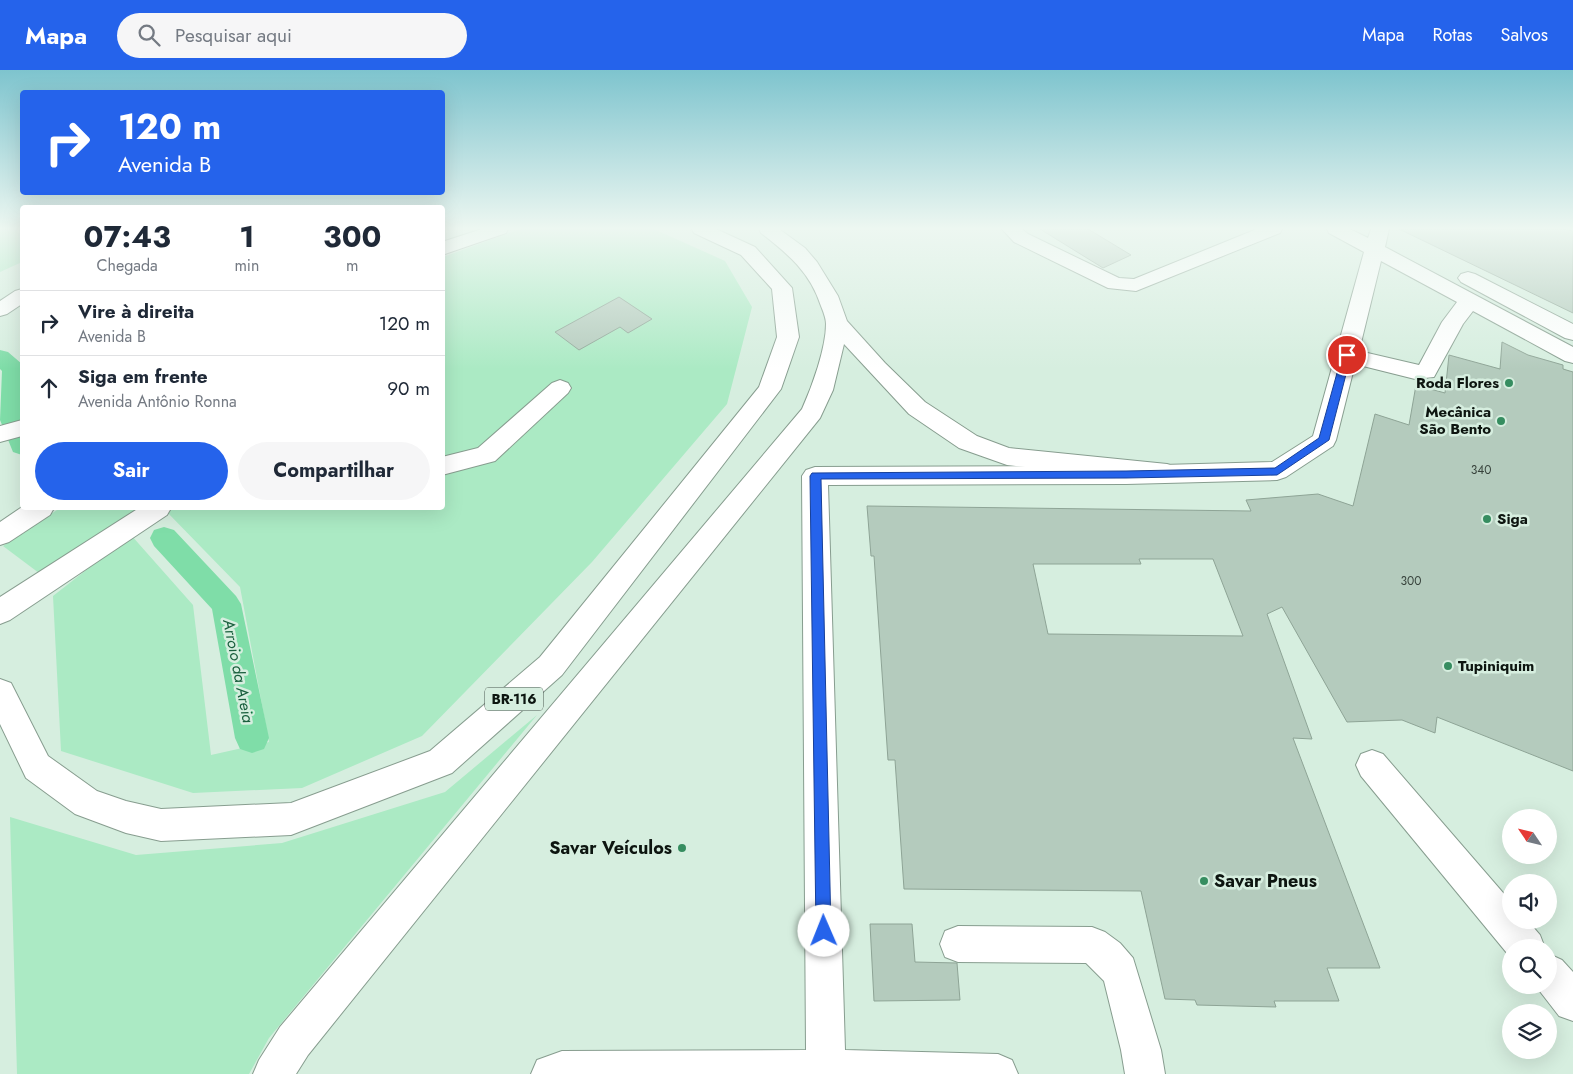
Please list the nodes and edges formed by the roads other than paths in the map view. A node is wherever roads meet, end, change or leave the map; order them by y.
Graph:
1 (771, 276) edge
2 (816, 276) edge
3 (1098, 276) edge
4 (1156, 276) edge
5 (1370, 276) edge
6 (1437, 276) edge
7 (1465, 276) edge
8 (20, 297) edge
9 (1470, 300) junction
10 (0, 310) edge
11 (837, 323) junction
12 (1573, 333) edge
13 (1347, 355) junction
14 (1573, 356) edge
15 (560, 388) dead end
16 (20, 429) edge
17 (0, 434) edge
18 (445, 465) edge
19 (1167, 473) junction
20 (38, 510) edge
21 (155, 510) edge
22 (0, 535) edge
23 (0, 612) edge
24 (0, 692) edge
25 (1372, 765) dead end
26 (1519, 939) edge
27 (958, 944) dead end
28 (1557, 983) edge
29 (1573, 1002) edge
30 (826, 1070) junction
31 (557, 1072) edge
32 (273, 1074) edge
33 (998, 1074) edge
34 (1145, 1074) edge

1 - 24 main road, BR-116
2 - 11 main road
3 - 4 main road
5 - 13 main road
6 - 9 main road
7 - 12 main road
8 - 10 main road
9 - 13 main road
9 - 14 main road
11 - 19 main road
11 - 32 main road
13 - 19 main road
15 - 18 main road
16 - 17 main road
19 - 30 main road
20 - 22 main road
21 - 23 main road
25 - 26 main road
27 - 34 main road
28 - 29 main road
30 - 31 main road
30 - 33 main road

